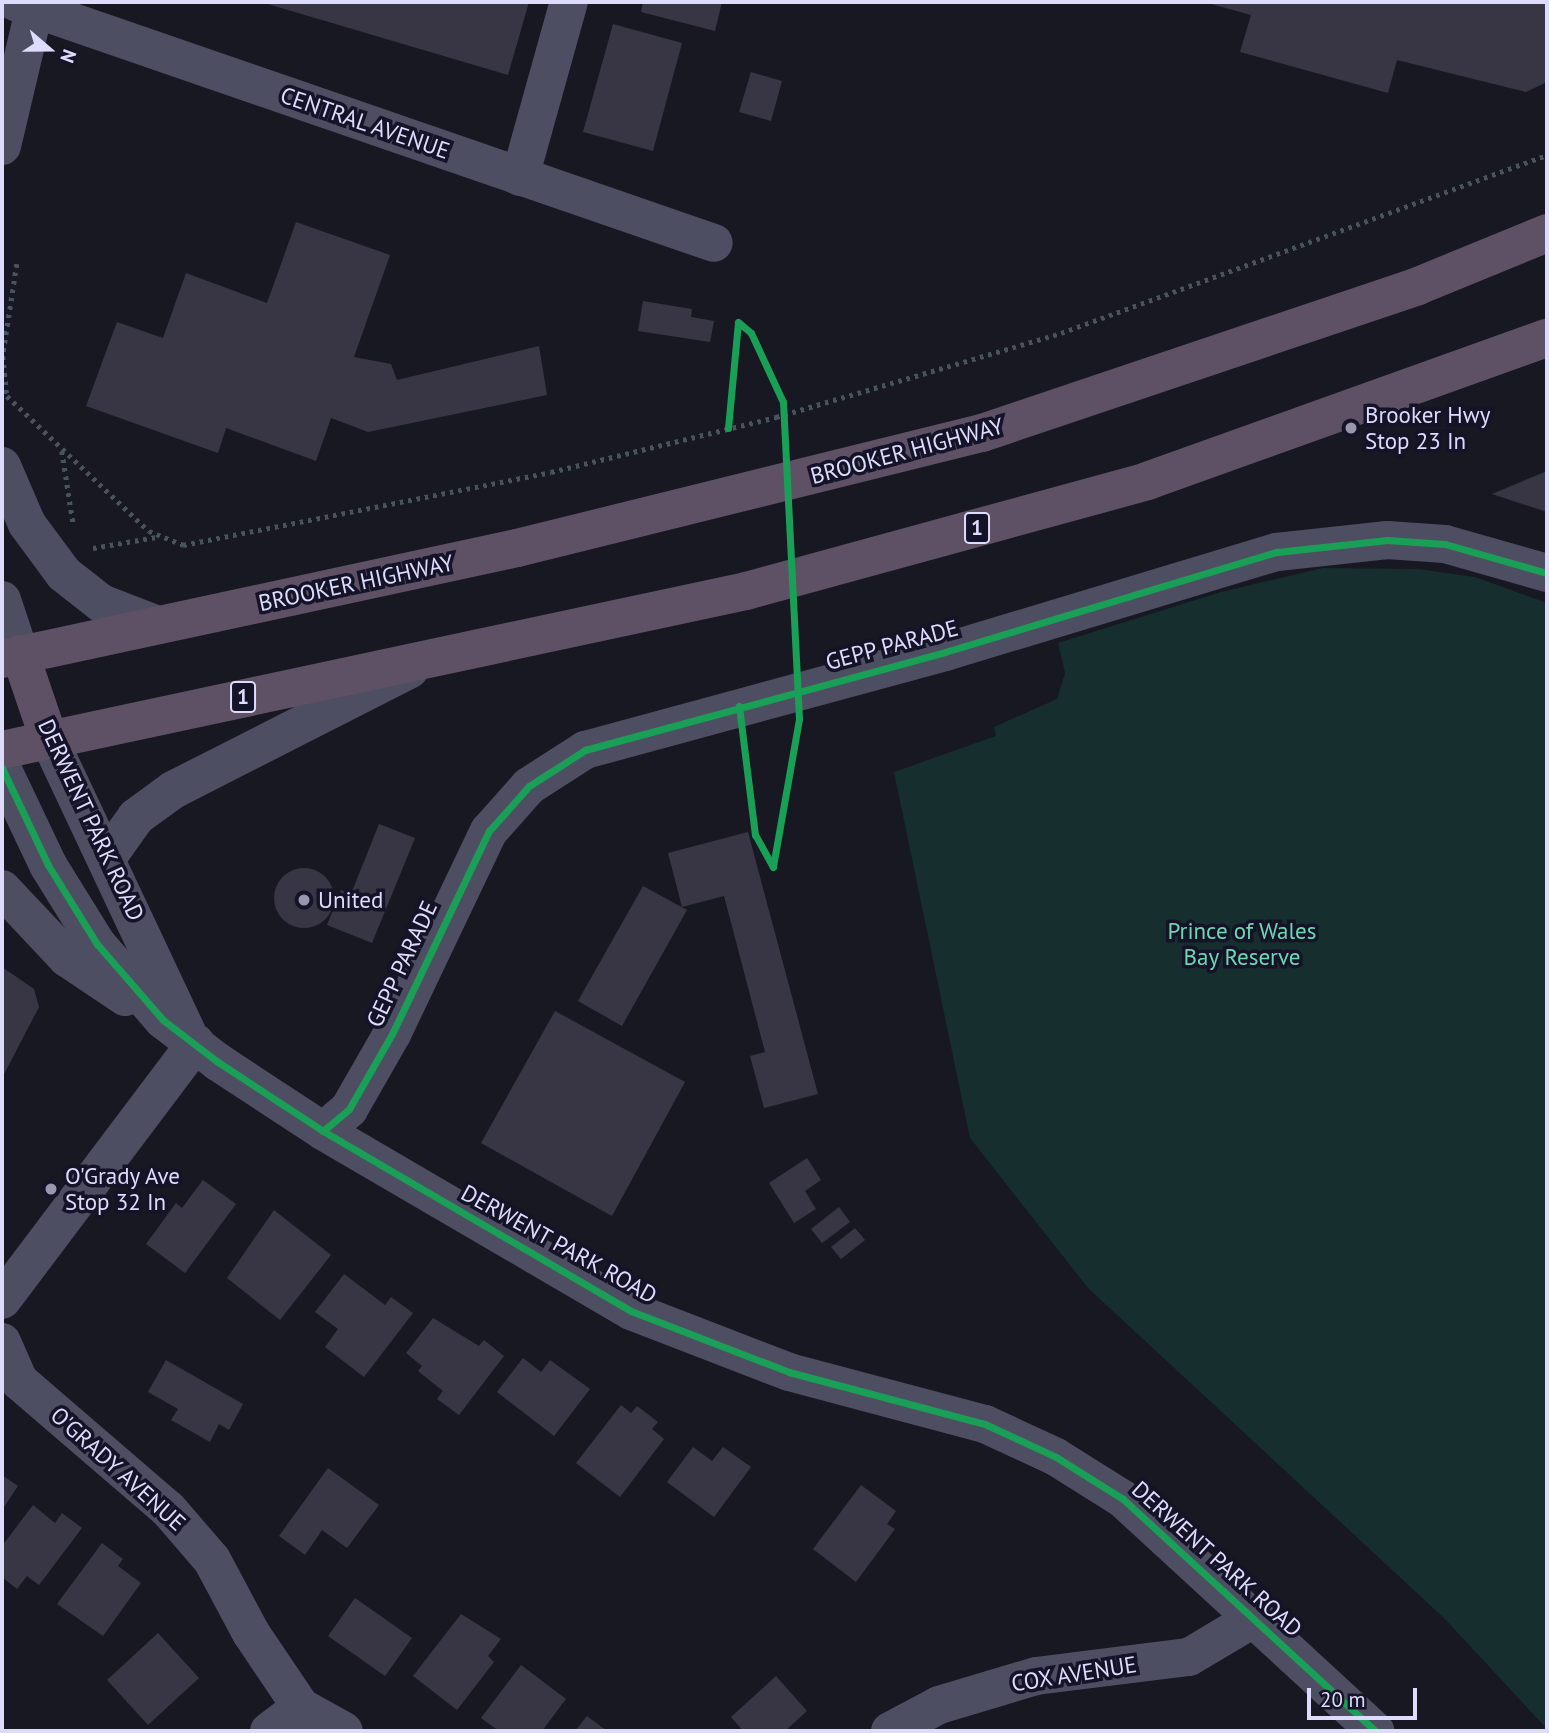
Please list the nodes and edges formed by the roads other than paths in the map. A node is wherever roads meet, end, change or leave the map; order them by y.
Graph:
1 (569, 2) edge
2 (28, 4) edge
3 (10, 76) edge
4 (2, 146) edge
5 (520, 177) junction
6 (1547, 233) edge
7 (714, 243) dead end
8 (1547, 338) edge
9 (2, 466) edge
10 (1547, 573) edge
11 (2, 600) edge
12 (158, 625) junction
13 (437, 656) junction
14 (11, 657) edge
15 (49, 739) junction
16 (2, 750) edge
17 (2, 768) edge
18 (107, 858) junction
19 (2, 889) edge
20 (183, 1034) junction
21 (323, 1131) junction
22 (2, 1300) edge
23 (2, 1342) edge
24 (1256, 1617) junction
25 (301, 1707) junction
26 (269, 1731) edge
27 (344, 1731) edge
28 (890, 1731) edge
29 (1375, 1731) edge

1 - 5 street
2 - 3 street
2 - 5 street, CENTRAL AVENUE
3 - 4 street
5 - 7 street, CENTRAL AVENUE
6 - 12 highway, BROOKER HIGHWAY
8 - 13 highway, 1
9 - 12 street
10 - 21 street, GEPP PARADE
11 - 14 street, DERWENT PARK ROAD
12 - 14 highway, BROOKER HIGHWAY
13 - 15 highway, 1
13 - 18 street
14 - 15 highway, DERWENT PARK ROAD
15 - 16 highway, 1
15 - 18 street, DERWENT PARK ROAD
17 - 20 street, DERWENT PARK ROAD
18 - 20 street, DERWENT PARK ROAD
19 - 20 street
20 - 21 street, DERWENT PARK ROAD
20 - 22 street
21 - 24 street, DERWENT PARK ROAD
23 - 25 street, O'GRADY AVENUE
24 - 28 street, COX AVENUE
24 - 29 street, DERWENT PARK ROAD
25 - 26 street
25 - 27 street

